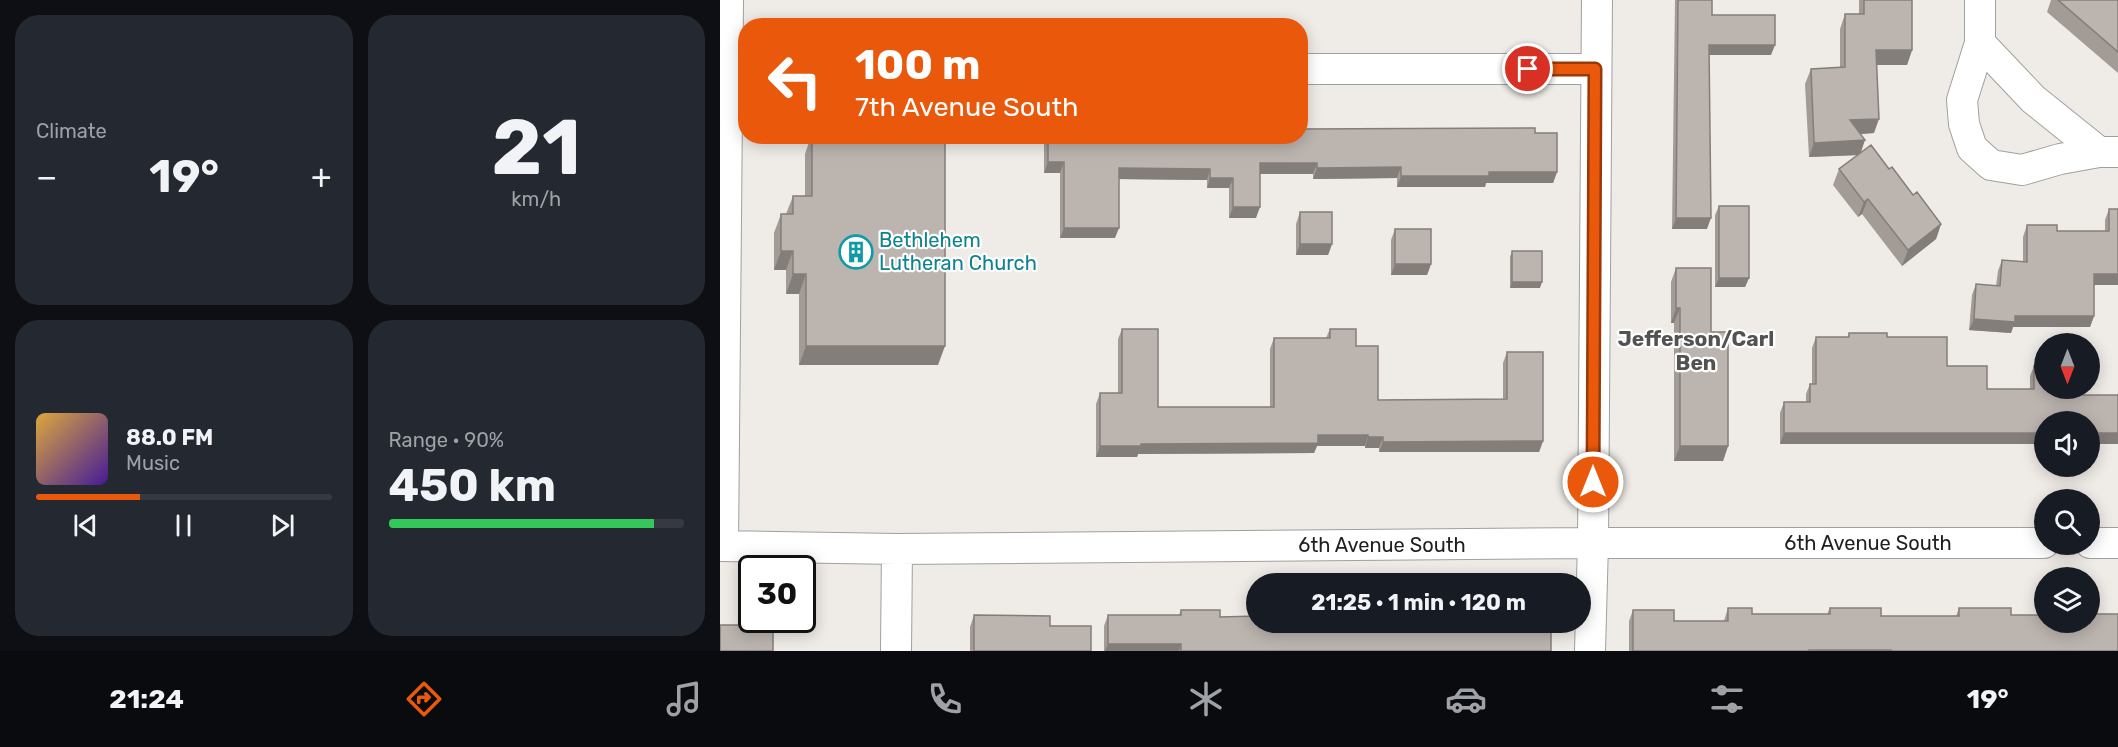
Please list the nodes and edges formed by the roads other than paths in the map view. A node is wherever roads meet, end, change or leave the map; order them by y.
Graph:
1 (728, 0) edge
2 (1597, 0) edge
3 (1980, 0) edge
4 (1980, 44) junction
5 (1308, 69) edge
6 (1595, 69) junction
7 (731, 70) edge
8 (2109, 152) edge
9 (1593, 543) junction
10 (2034, 543) edge
11 (2100, 543) edge
12 (2118, 543) edge
13 (722, 546) edge
14 (897, 549) junction
15 (896, 651) edge
16 (1590, 651) edge

1 - 7 street
2 - 6 street
3 - 4 street
4 - 8 street
4 - 8 street
5 - 6 street
6 - 9 street
7 - 13 street
9 - 10 street, 6th Avenue South
9 - 14 street, 6th Avenue South
9 - 16 street
11 - 12 street
13 - 14 street, 6th Avenue South
14 - 15 street

